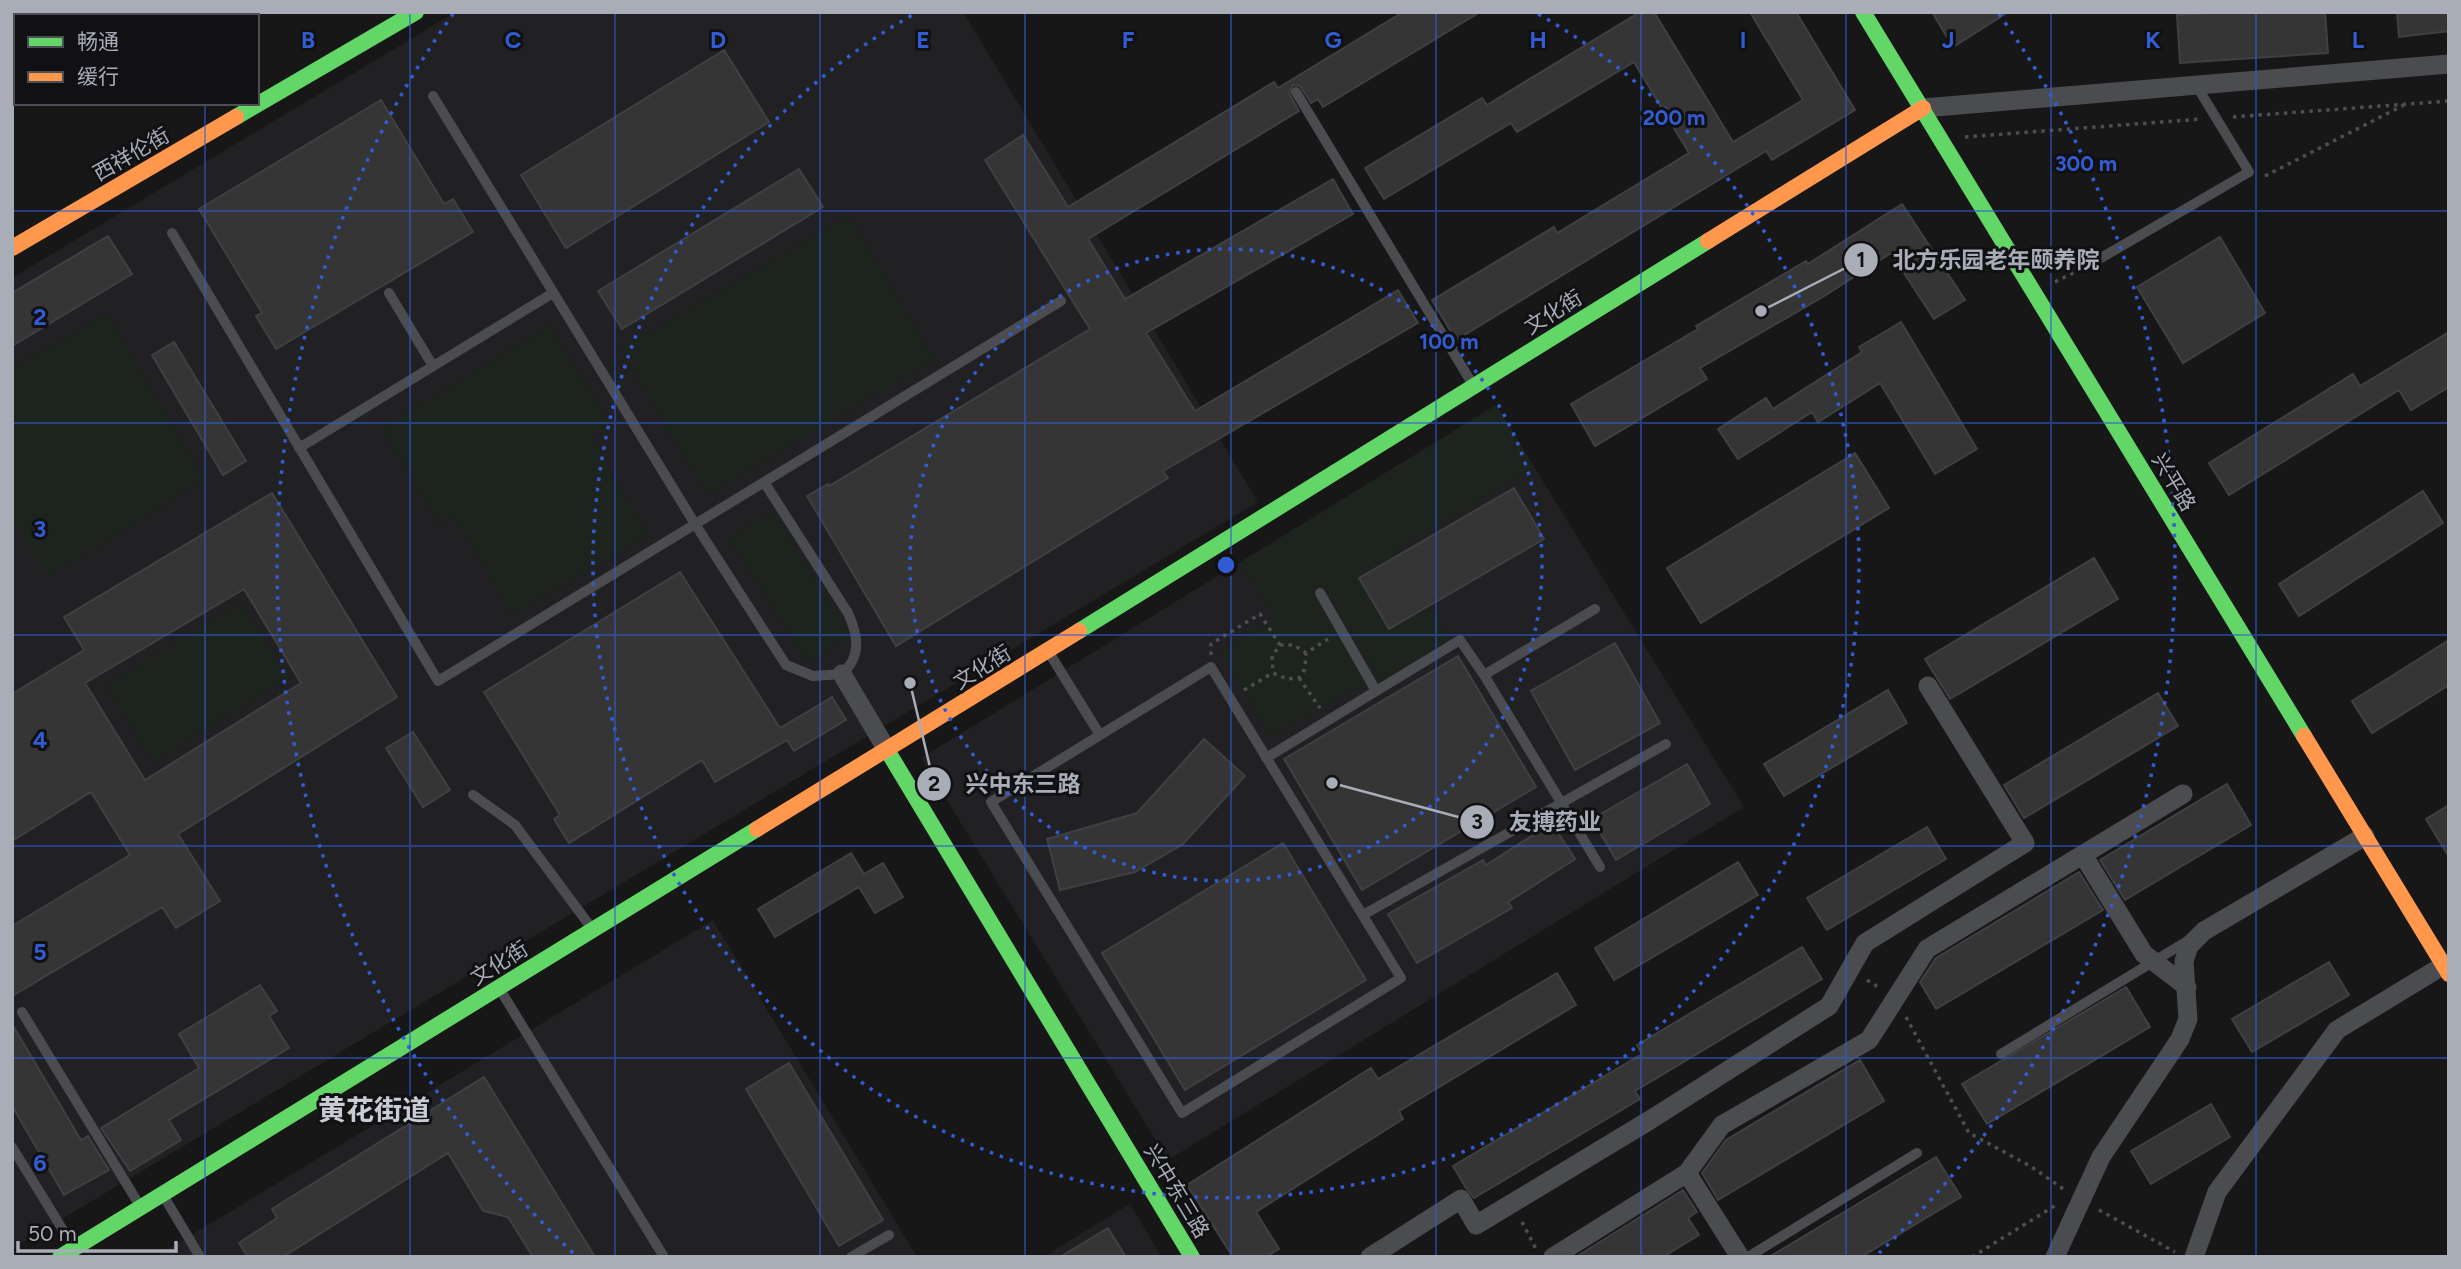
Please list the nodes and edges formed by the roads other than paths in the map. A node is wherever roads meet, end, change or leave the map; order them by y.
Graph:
1 (415, 12) edge
2 (1863, 12) edge
3 (2449, 64) edge
4 (2196, 85) junction
5 (1296, 92) dead end
6 (433, 96) dead end
7 (259, 103) edge
8 (256, 105) edge
9 (1923, 108) junction
10 (172, 233) dead end
11 (12, 248) edge
12 (2094, 262) dead end
13 (389, 293) dead end
14 (554, 293) junction
15 (1061, 301) dead end
16 (433, 366) junction
17 (1474, 386) junction
18 (299, 448) junction
19 (764, 482) junction
20 (695, 524) junction
21 (1320, 593) dead end
22 (1595, 609) dead end
23 (1048, 650) junction
24 (842, 674) junction
25 (1484, 675) junction
26 (1928, 686) dead end
27 (1376, 691) junction
28 (1100, 735) junction
29 (1666, 744) dead end
30 (887, 750) junction
31 (1266, 758) junction
32 (472, 794) dead end
33 (2183, 794) dead end
34 (1562, 803) junction
35 (2365, 836) junction
36 (2083, 855) junction
37 (1600, 867) dead end
38 (1363, 915) junction
39 (593, 930) junction
40 (2204, 931) junction
41 (2154, 961) junction
42 (2446, 969) edge
43 (2187, 987) junction
44 (499, 988) junction
45 (22, 1012) dead end
46 (2001, 1054) dead end
47 (12, 1147) edge
48 (1917, 1153) dead end
49 (1687, 1173) junction
50 (162, 1195) junction
51 (141, 1208) junction
52 (889, 1236) dead end
53 (67, 1253) edge
54 (200, 1257) edge
55 (664, 1257) edge
56 (851, 1257) edge
57 (1192, 1257) edge
58 (1370, 1257) edge
59 (1553, 1257) edge
60 (1740, 1257) edge
61 (1748, 1257) edge
62 (2055, 1257) edge
63 (2193, 1257) edge

1 - 7 street, 西祥伦街
2 - 9 street, 兴平路
3 - 4 street
4 - 9 street
4 - 12 lane
5 - 17 lane
6 - 14 lane
8 - 11 street, 西祥伦街
9 - 17 street, 文化街
9 - 35 street, 兴平路
10 - 18 lane
13 - 16 lane
14 - 16 lane
14 - 20 lane
15 - 19 lane
16 - 18 lane
17 - 23 street, 文化街
18 - 20 lane
19 - 20 lane
19 - 24 lane
20 - 24 lane
21 - 27 lane
22 - 25 lane
23 - 28 lane
23 - 30 street, 文化街
24 - 30 street
25 - 27 lane
25 - 34 lane
26 - 58 street
27 - 31 lane
28 - 31 lane
28 - 38 lane
29 - 34 lane
30 - 39 street, 文化街
30 - 57 street, 兴中东三路
31 - 38 lane
32 - 39 lane
33 - 36 street
34 - 37 lane
34 - 38 lane
35 - 40 street
35 - 42 street, 兴平路
36 - 41 street
36 - 49 street
39 - 44 street, 文化街
40 - 41 lane
40 - 43 street
41 - 43 street
41 - 46 lane
42 - 63 street
43 - 62 street
44 - 50 street, 文化街
44 - 55 lane
45 - 51 lane
47 - 53 lane
48 - 61 lane
49 - 59 street
49 - 60 street
50 - 51 street, 文化街
50 - 54 lane
51 - 53 street, 文化街
52 - 56 lane

